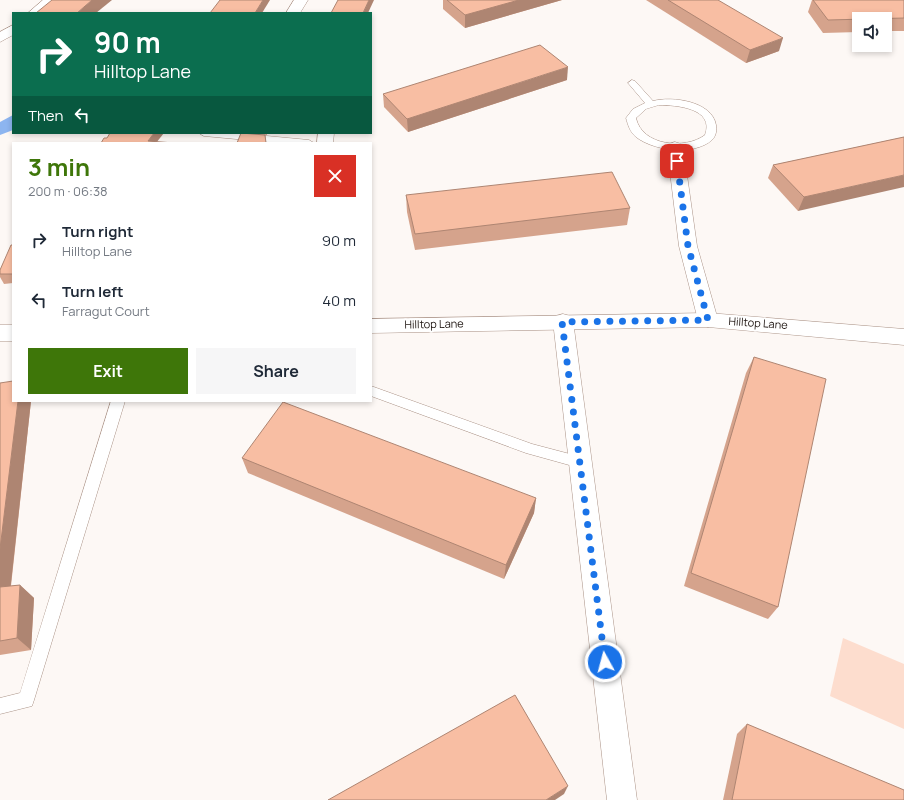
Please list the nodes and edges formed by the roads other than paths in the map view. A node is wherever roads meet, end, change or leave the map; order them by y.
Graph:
1 (51, 0) edge
2 (301, 0) edge
3 (36, 12) edge
4 (294, 12) edge
5 (12, 30) edge
6 (0, 38) edge
7 (632, 83) dead end
8 (650, 103) junction
9 (214, 134) edge
10 (298, 142) edge
11 (675, 147) junction
12 (708, 320) junction
13 (562, 322) junction
14 (372, 326) edge
15 (0, 333) edge
16 (12, 333) edge
17 (904, 337) edge
18 (372, 391) edge
19 (118, 402) edge
20 (580, 462) junction
21 (0, 706) edge
22 (622, 800) edge

1 - 3 street
2 - 4 street
5 - 6 street
7 - 8 lane
8 - 11 lane
8 - 11 lane
9 - 10 lane
11 - 12 street
12 - 13 street, Hilltop Lane
12 - 17 street, Hilltop Lane
13 - 14 street, Hilltop Lane
13 - 20 street
15 - 16 street
18 - 20 lane
19 - 21 lane
20 - 22 street

